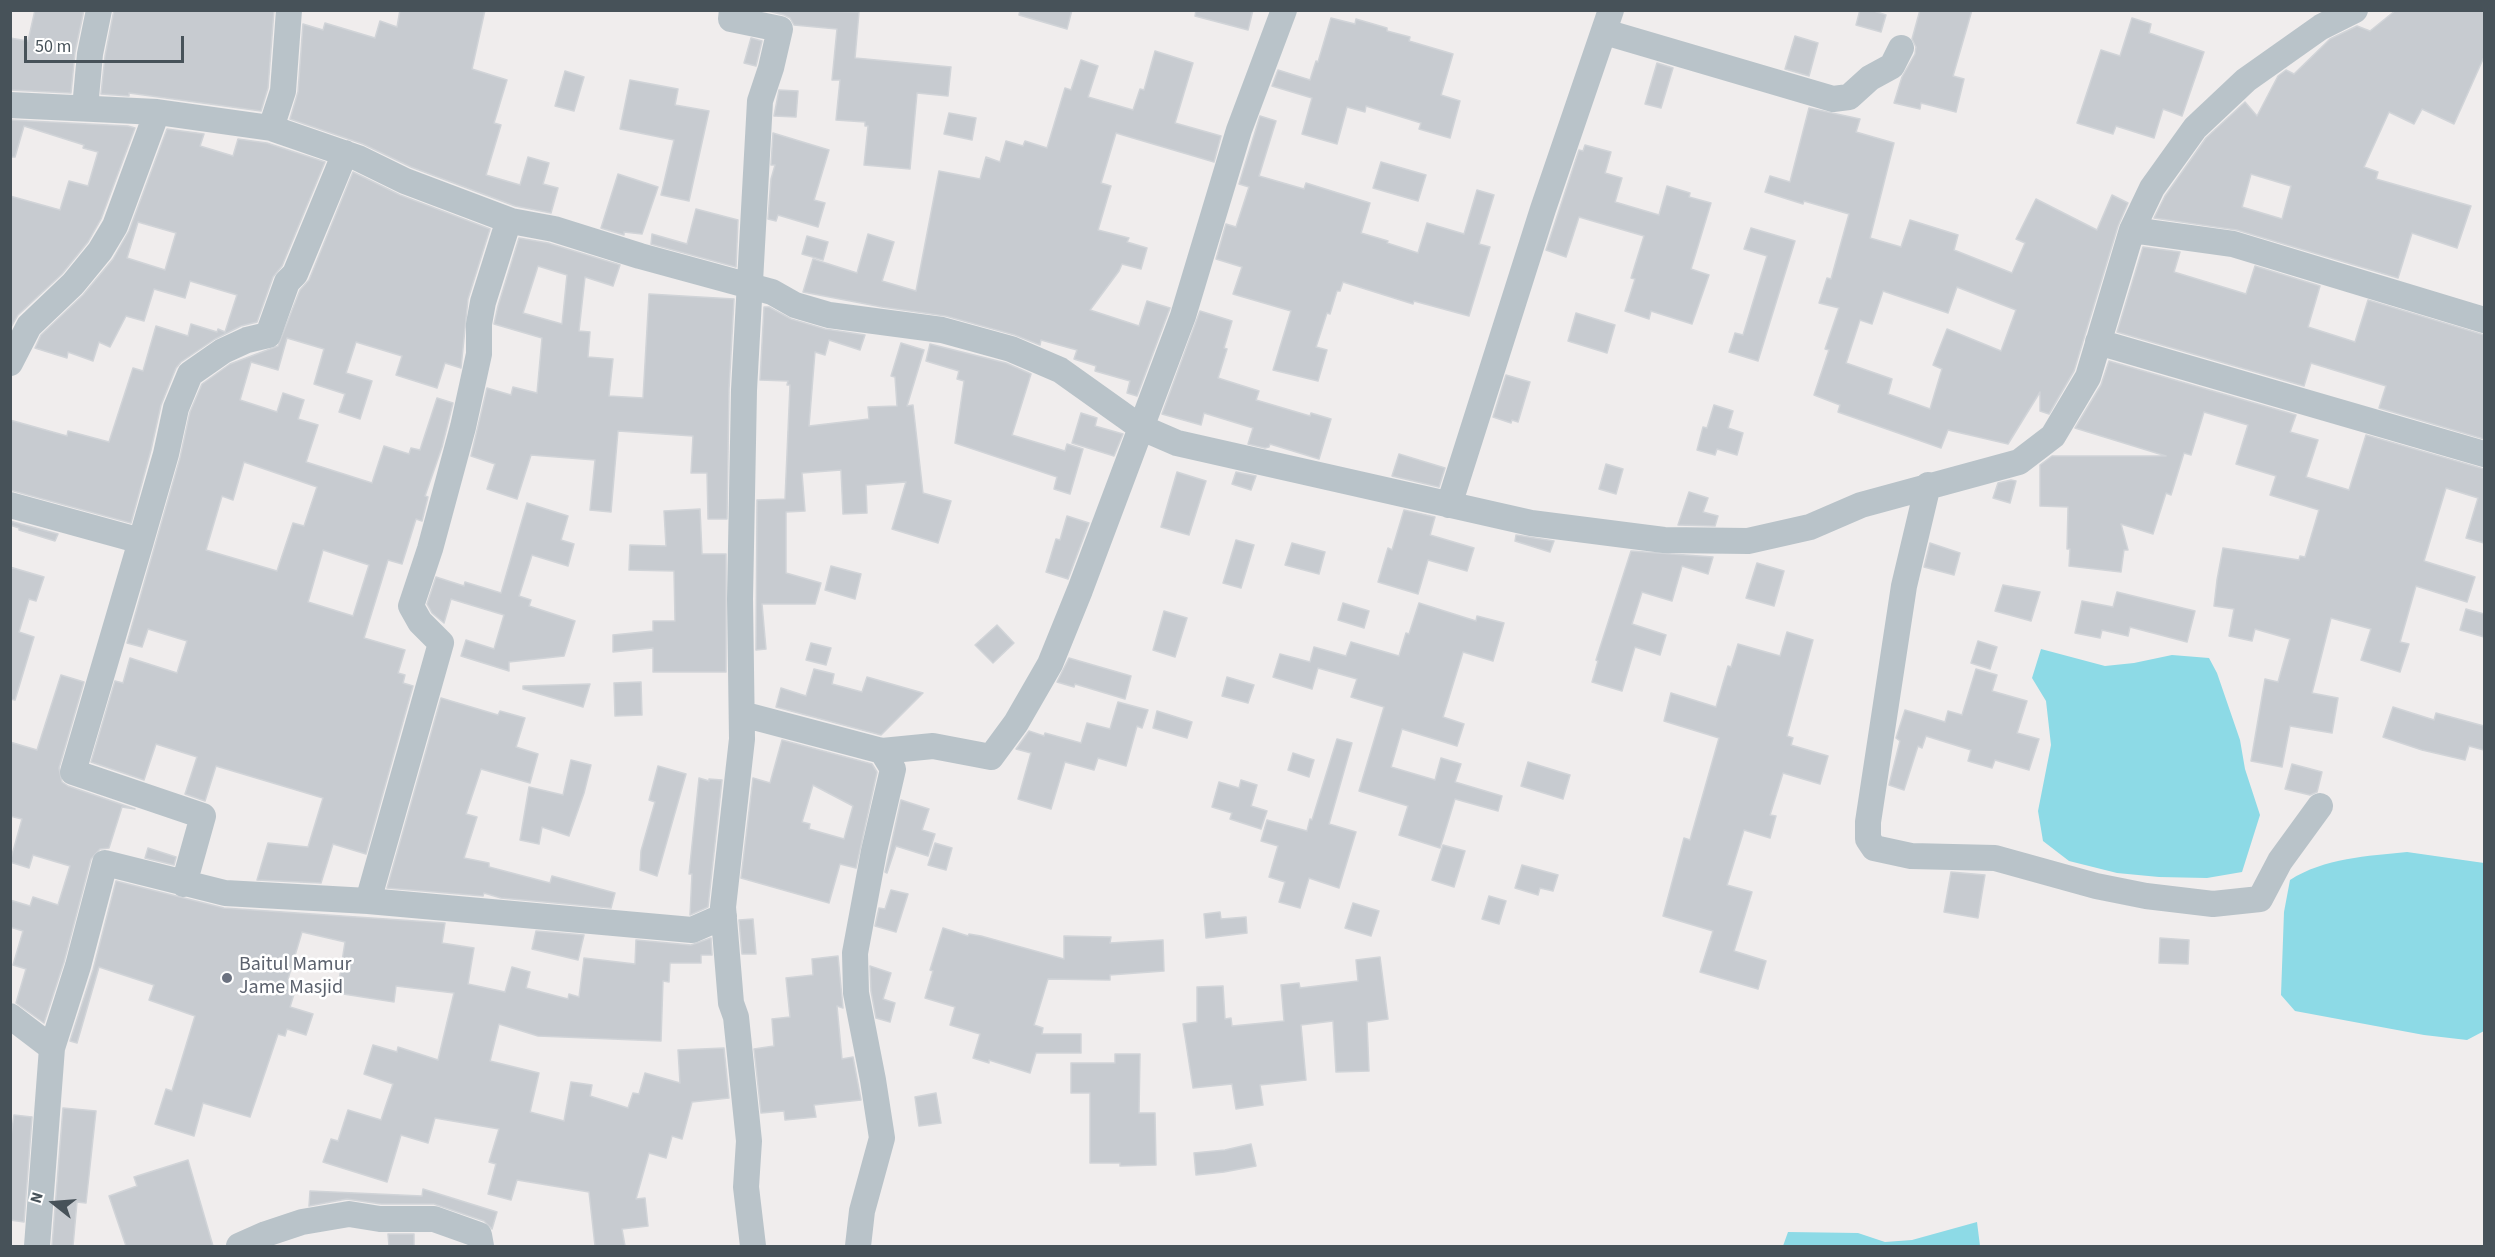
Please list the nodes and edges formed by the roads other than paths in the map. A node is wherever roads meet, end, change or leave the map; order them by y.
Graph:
1 (99, 10) edge
2 (289, 10) edge
3 (732, 10) edge
4 (1284, 10) edge
5 (2355, 10) edge
6 (1608, 21) edge
7 (1901, 48) dead end
8 (10, 105) edge
9 (85, 108) junction
10 (157, 112) junction
11 (271, 128) junction
12 (345, 153) junction
13 (512, 221) junction
14 (2132, 230) junction
15 (750, 287) junction
16 (2484, 320) edge
17 (2098, 342) junction
18 (10, 363) edge
19 (1140, 427) junction
20 (2484, 454) edge
21 (1928, 485) junction
22 (10, 505) edge
23 (1449, 505) junction
24 (141, 541) junction
25 (742, 714) junction
26 (882, 750) junction
27 (2320, 806) dead end
28 (184, 884) junction
29 (368, 901) junction
30 (724, 916) junction
31 (10, 1016) edge
32 (52, 1048) junction
33 (37, 1246) edge
34 (239, 1246) edge
35 (480, 1246) edge
36 (753, 1246) edge
37 (858, 1246) edge

1 - 9 street
2 - 11 street
3 - 15 street
4 - 19 street
5 - 14 street
6 - 7 street
6 - 23 street
8 - 9 street
9 - 10 street
10 - 11 street
10 - 18 street
11 - 12 street
12 - 13 street
12 - 24 street
13 - 15 street
13 - 29 street
14 - 16 street
14 - 17 street
15 - 19 street
15 - 25 street
17 - 20 street
17 - 21 street
19 - 23 street
19 - 26 street
21 - 23 street
21 - 27 street
22 - 24 street
24 - 28 street
25 - 26 street
25 - 30 street
26 - 37 street
28 - 29 street
28 - 32 street
29 - 30 street
30 - 36 street
31 - 32 street
32 - 33 street
34 - 35 street

